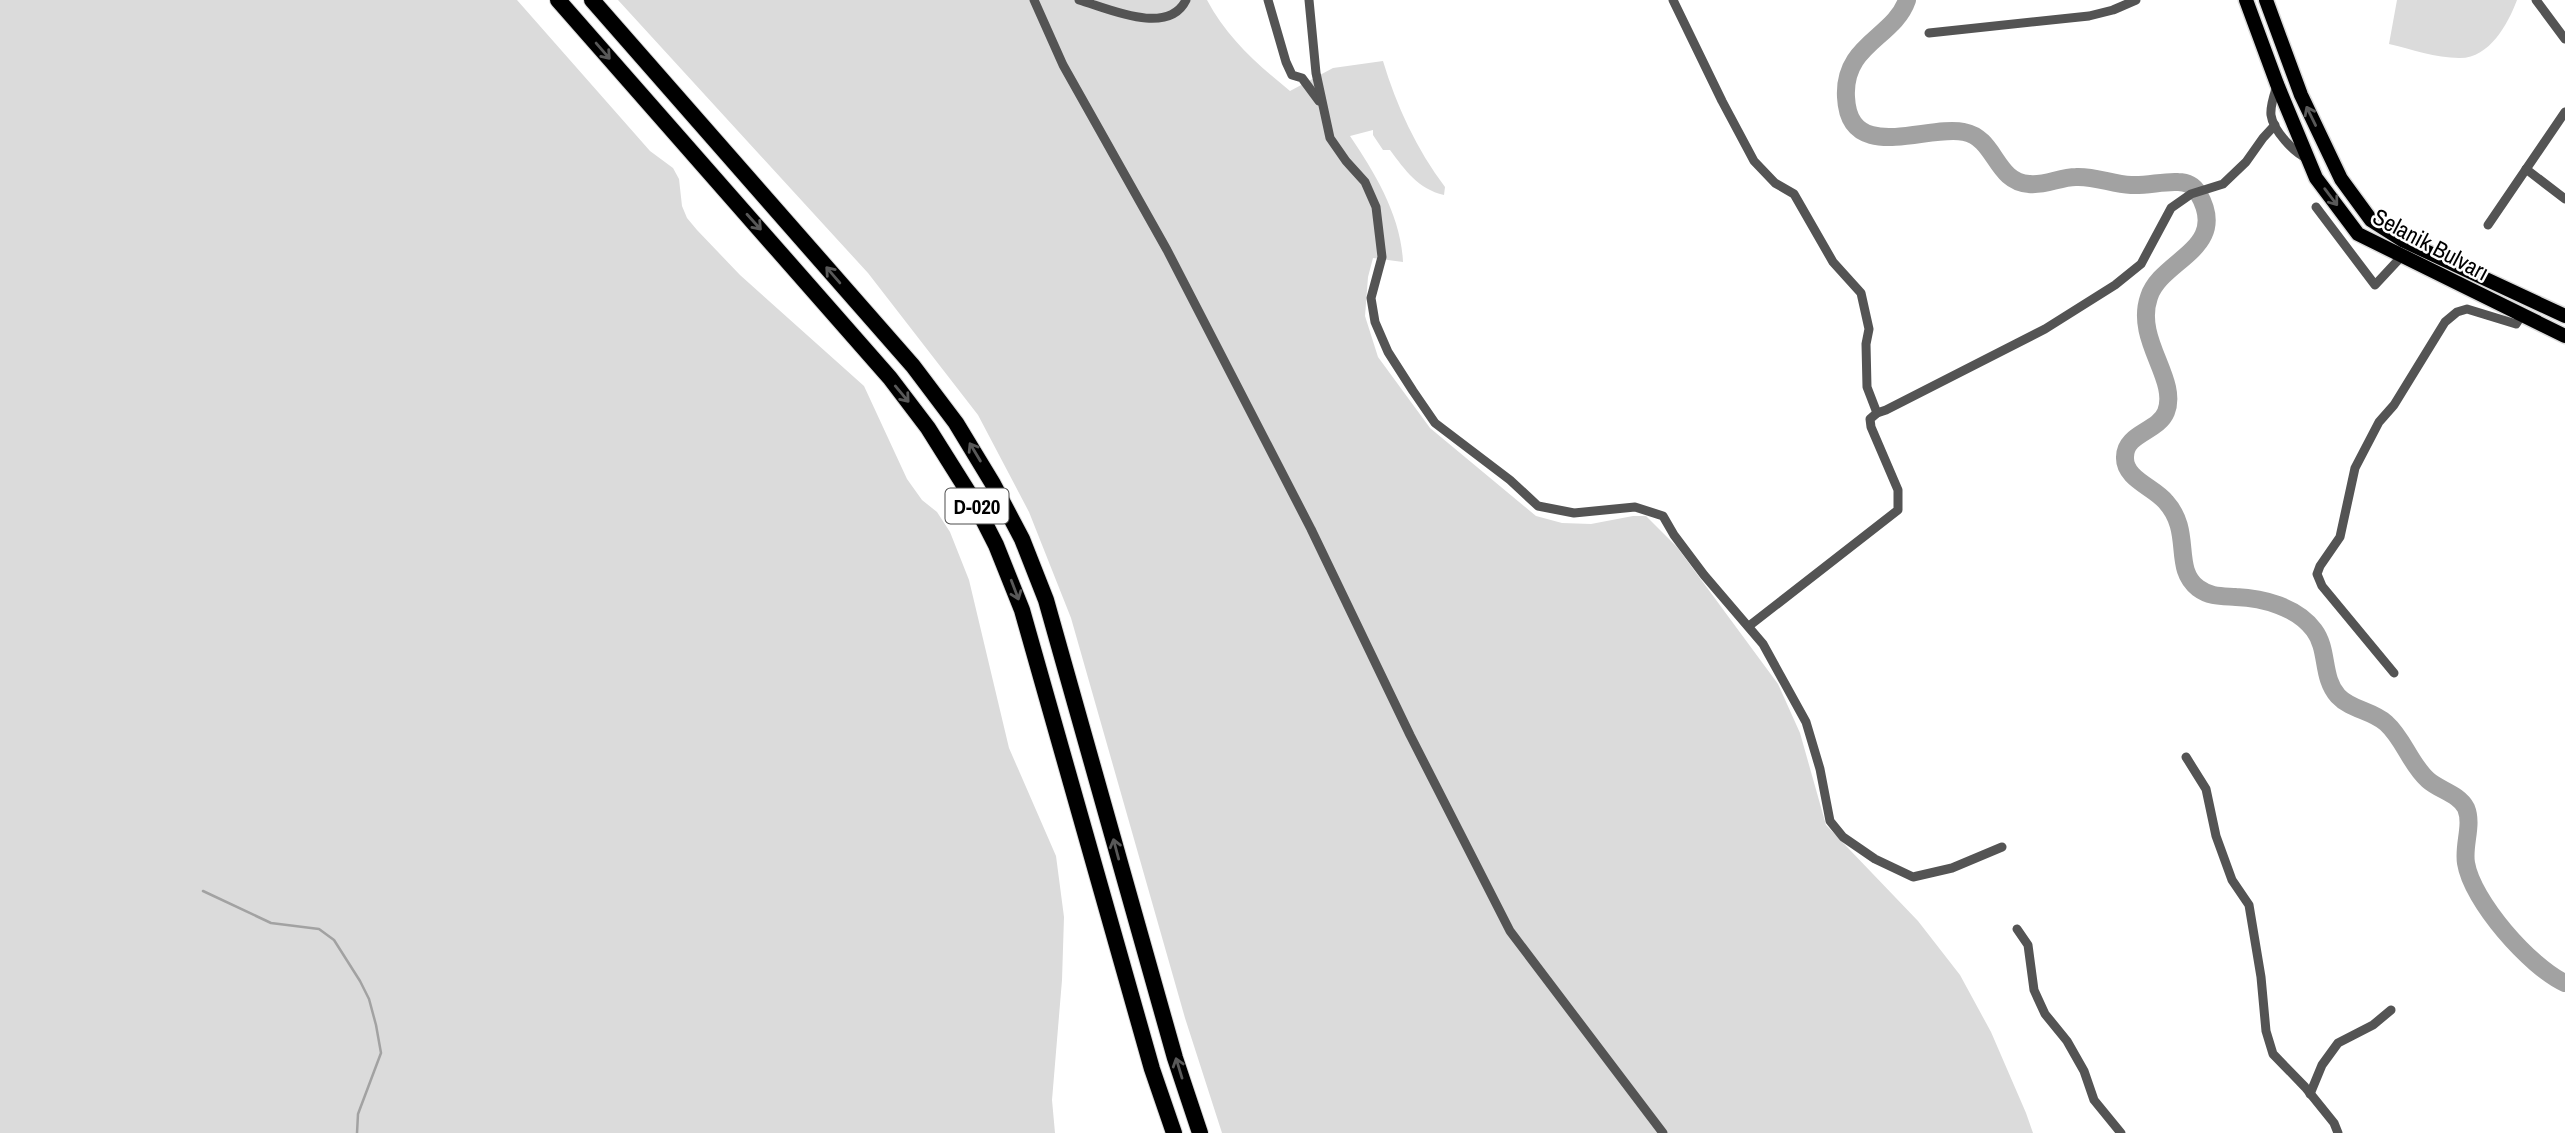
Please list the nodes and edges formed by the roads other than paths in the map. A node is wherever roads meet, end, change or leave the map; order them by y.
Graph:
1 (558, 0) edge
2 (592, 0) edge
3 (1034, 0) edge
4 (1079, 0) edge
5 (1186, 0) edge
6 (1268, 0) edge
7 (1309, 0) edge
8 (1673, 0) edge
9 (2136, 0) edge
10 (2246, 0) edge
11 (2266, 0) edge
12 (2536, 0) edge
13 (1929, 33) dead end
14 (2565, 39) edge
15 (2277, 85) junction
16 (1323, 109) junction
17 (2565, 112) edge
18 (2275, 125) junction
19 (2308, 159) junction
20 (2526, 169) junction
21 (2565, 199) edge
22 (2316, 206) dead end
23 (2488, 225) dead end
24 (2402, 256) junction
25 (2420, 256) junction
26 (2521, 316) junction
27 (2565, 316) edge
28 (2565, 337) edge
29 (1877, 413) junction
30 (1749, 626) junction
31 (2394, 673) dead end
32 (2186, 757) dead end
33 (2003, 847) dead end
34 (2017, 929) dead end
35 (2391, 1010) dead end
36 (2310, 1094) junction
37 (1174, 1133) edge
38 (1200, 1133) edge
39 (1663, 1133) edge
40 (2121, 1133) edge
41 (2339, 1133) edge

1 -> 37 highway, D-020
38 -> 2 highway, D-020
3 - 39 street
4 - 5 street
6 - 16 street
7 - 16 street
8 - 29 street
9 - 13 street
10 - 15 main road, Selanik Bulvarı
25 -> 11 main road, Selanik Bulvarı
12 - 14 street
15 - 18 street
15 - 19 main road, Selanik Bulvarı
16 - 30 street
17 - 20 street
18 - 19 street
18 - 29 street
19 -> 24 main road, Selanik Bulvarı
20 - 21 street
20 - 23 street
22 - 24 street
24 - 25 main road, Selanik Bulvarı
25 - 26 main road, Selanik Bulvarı
25 - 27 main road, Selanik Bulvarı
26 - 28 main road, Selanik Bulvarı
26 - 31 street
29 - 30 street
30 - 33 street
32 - 36 street
34 - 40 street
35 - 36 street
36 - 41 street

